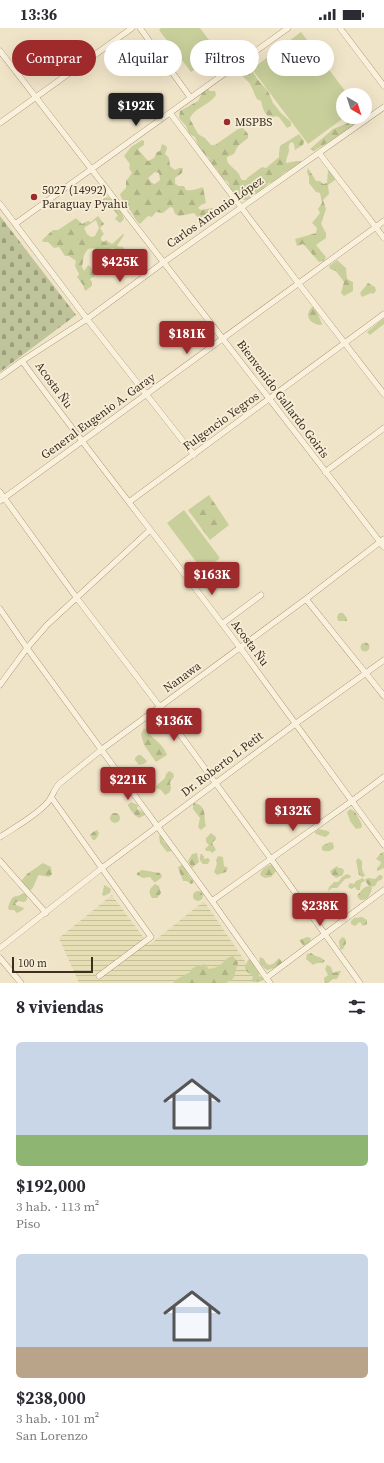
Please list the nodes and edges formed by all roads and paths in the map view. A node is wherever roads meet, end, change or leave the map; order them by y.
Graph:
1 (132, 28) edge
2 (140, 28) edge
3 (288, 28) edge
4 (340, 28) edge
5 (0, 51) edge
6 (384, 86) edge
7 (190, 97) junction
8 (36, 98) junction
9 (384, 107) edge
10 (170, 113) junction
11 (0, 123) edge
12 (319, 153) junction
13 (92, 170) junction
14 (0, 204) edge
15 (242, 208) junction
16 (384, 222) edge
17 (15, 224) junction
18 (376, 228) junction
19 (384, 238) edge
20 (164, 262) junction
21 (299, 284) junction
22 (384, 314) edge
23 (87, 319) junction
24 (223, 339) junction
25 (345, 343) junction
26 (22, 361) junction
27 (0, 377) edge
28 (384, 394) edge
29 (147, 395) junction
30 (270, 399) junction
31 (384, 428) edge
32 (82, 442) junction
33 (194, 455) junction
34 (325, 472) junction
35 (0, 492) edge
36 (2, 500) edge
37 (129, 502) junction
38 (150, 530) junction
39 (382, 541) edge
40 (384, 547) edge
41 (261, 595) dead end
42 (76, 597) junction
43 (306, 599) junction
44 (0, 609) edge
45 (222, 624) junction
46 (27, 648) junction
47 (240, 648) junction
48 (384, 660) edge
49 (366, 674) junction
50 (0, 685) edge
51 (384, 696) edge
52 (160, 707) junction
53 (295, 724) junction
54 (101, 750) junction
55 (384, 777) edge
56 (215, 783) junction
57 (51, 797) junction
58 (352, 801) junction
59 (157, 826) junction
60 (0, 837) edge
61 (384, 845) edge
62 (271, 859) junction
63 (0, 861) edge
64 (102, 868) junction
65 (384, 890) edge
66 (212, 901) junction
67 (46, 913) junction
68 (325, 934) junction
69 (0, 948) edge
70 (0, 958) edge
71 (99, 976) dead end
72 (268, 980) edge
73 (21, 983) edge
74 (360, 983) edge

1 - 8 street
2 - 7 street
3 - 7 street
4 - 6 street
5 - 8 street, Bienvenido Gallardo Goiris
7 - 10 street
8 - 11 street
8 - 13 street, Bienvenido Gallardo Goiris
9 - 12 street, Carlos Antonio López
10 - 13 street
10 - 15 street
12 - 15 street, Carlos Antonio López
12 - 18 street
13 - 17 street
13 - 20 street, Bienvenido Gallardo Goiris
14 - 17 street
15 - 20 street, Carlos Antonio López
15 - 21 street
16 - 18 street, General Eugenio A. Garay
17 - 23 street
18 - 19 street
18 - 21 street, General Eugenio A. Garay
20 - 23 street, Carlos Antonio López
20 - 24 street, Bienvenido Gallardo Goiris
21 - 24 street, General Eugenio A. Garay
21 - 25 street
22 - 25 street, Fulgencio Yegros
23 - 26 street, Carlos Antonio López
23 - 29 street
24 - 29 street, General Eugenio A. Garay
24 - 30 street, Bienvenido Gallardo Goiris
25 - 28 street
25 - 30 street, Fulgencio Yegros
26 - 27 street, Carlos Antonio López
26 - 32 street, Acosta Ñu
29 - 32 street, General Eugenio A. Garay
29 - 33 street
30 - 33 street, Fulgencio Yegros
30 - 34 street, Bienvenido Gallardo Goiris
31 - 34 street
32 - 36 street, General Eugenio A. Garay
32 - 37 street, Acosta Ñu
33 - 37 street, Fulgencio Yegros
34 - 39 street, Bienvenido Gallardo Goiris
35 - 36 street
36 - 42 street
37 - 38 street, Acosta Ñu
38 - 42 street
38 - 45 street, Acosta Ñu
39 - 40 street, Bienvenido Gallardo Goiris
39 - 43 street, Nanawa
41 - 45 street
42 - 46 street
42 - 52 street
43 - 47 street, Nanawa
43 - 49 street
44 - 46 street
45 - 47 street, Acosta Ñu
46 - 50 street
46 - 54 street
47 - 52 street, Nanawa
47 - 53 street, Acosta Ñu
48 - 49 street, Dr. Roberto L Petit
49 - 51 street
49 - 53 street, Dr. Roberto L Petit
52 - 54 street, Nanawa
52 - 56 street
53 - 56 street, Dr. Roberto L Petit
53 - 58 street, Acosta Ñu
54 - 57 street, Nanawa
54 - 59 street
55 - 58 street
56 - 59 street, Dr. Roberto L Petit
56 - 62 street
57 - 60 street, Nanawa
57 - 64 street
58 - 61 street, Acosta Ñu
58 - 62 street
59 - 64 street, Dr. Roberto L Petit
59 - 66 street
62 - 66 street
62 - 68 street
63 - 67 street
64 - 67 street, Dr. Roberto L Petit
64 - 71 street
65 - 68 street
66 - 72 street
67 - 69 street, Dr. Roberto L Petit
68 - 72 street
68 - 74 street
70 - 73 street

